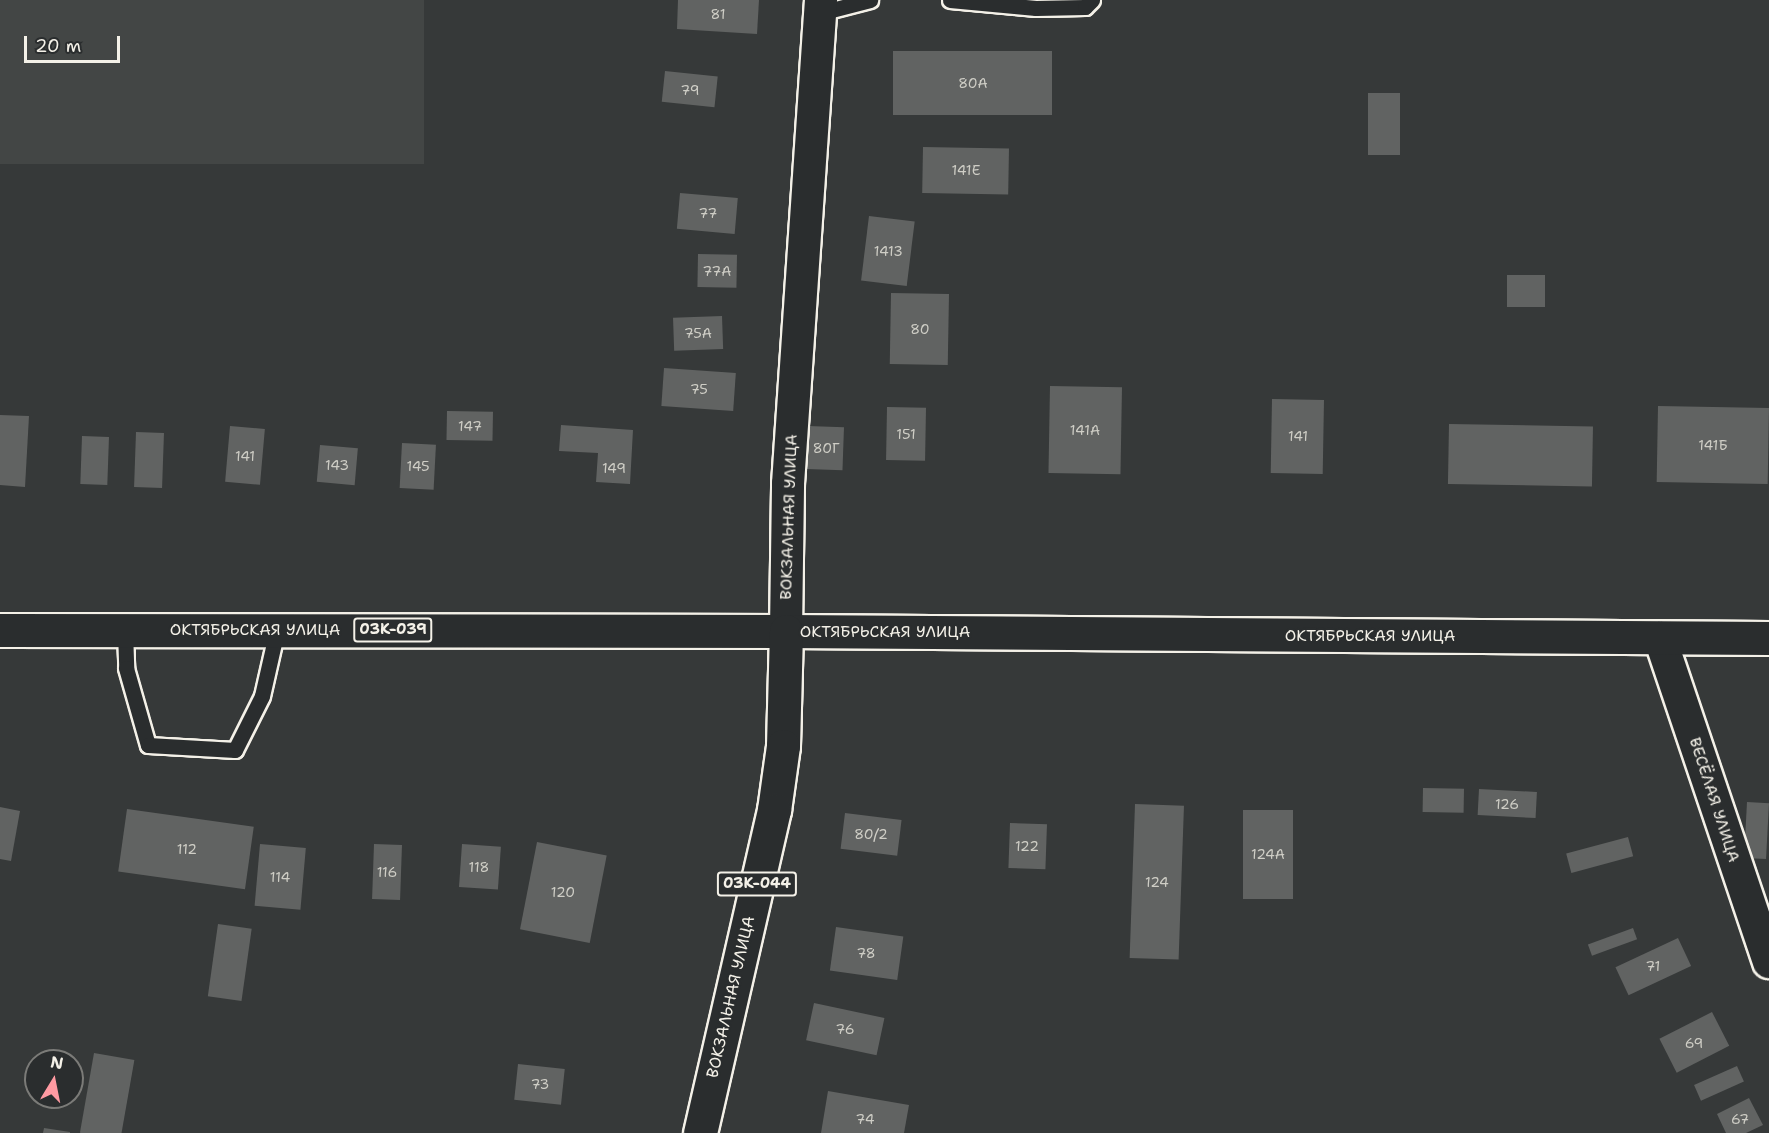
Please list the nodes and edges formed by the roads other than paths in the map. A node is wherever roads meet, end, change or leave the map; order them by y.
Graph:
1 (870, 0) edge
2 (950, 0) edge
3 (1092, 0) edge
4 (821, 7) edge
5 (0, 630) edge
6 (125, 630) junction
7 (277, 630) junction
8 (786, 631) junction
9 (1660, 638) junction
10 (1769, 638) edge
11 (1769, 962) edge
12 (700, 1133) edge

1 - 4 lane
2 - 3 lane
4 - 8 street, ВОКЗАЛЬНАЯ УЛИЦА
5 - 6 main road, ОКТЯБРЬСКАЯ УЛИЦА / 03К-039
6 - 7 main road, ОКТЯБРЬСКАЯ УЛИЦА / 03К-039
6 - 7 lane
7 - 8 main road, ОКТЯБРЬСКАЯ УЛИЦА / 03К-039
8 - 9 main road, ОКТЯБРЬСКАЯ УЛИЦА / 03К-039
8 - 12 main road, ВОКЗАЛЬНАЯ УЛИЦА / 03К-044
9 - 10 main road, ОКТЯБРЬСКАЯ УЛИЦА / 03К-039
9 - 11 street, ВЕСЁЛАЯ УЛИЦА

